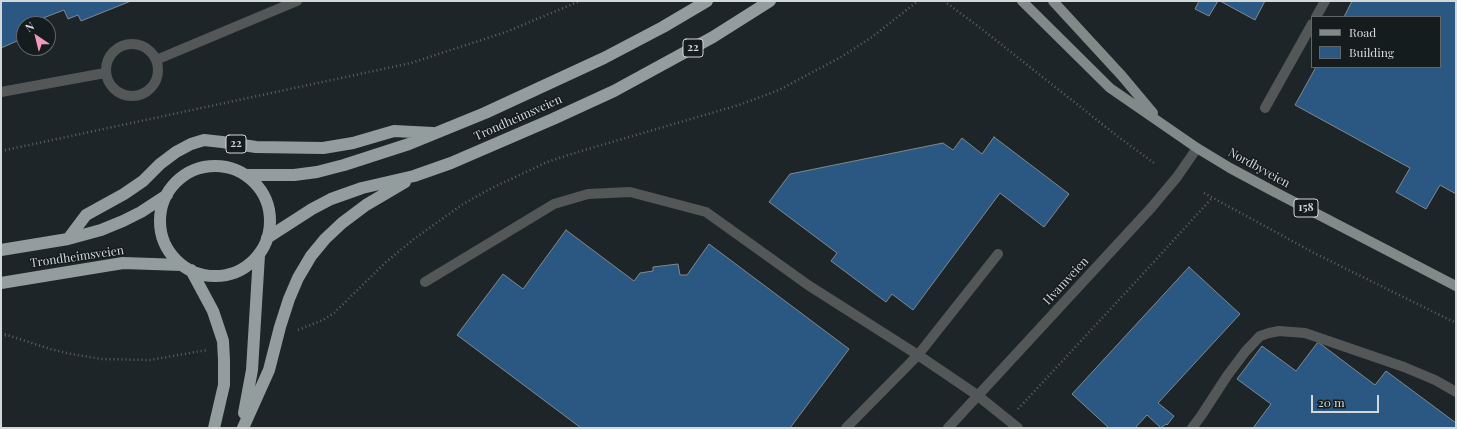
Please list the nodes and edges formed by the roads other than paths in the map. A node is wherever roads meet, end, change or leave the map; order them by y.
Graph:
1 (297, 1) edge
2 (707, 1) edge
3 (770, 1) edge
4 (1022, 1) edge
5 (1053, 1) edge
6 (1325, 1) edge
7 (1317, 16) edge
8 (1311, 26) edge
9 (156, 60) junction
10 (105, 73) junction
11 (1, 92) edge
12 (1265, 108) dead end
13 (1160, 122) junction
14 (437, 133) junction
15 (1197, 148) junction
16 (245, 175) junction
17 (414, 176) junction
18 (167, 195) junction
19 (268, 238) junction
20 (68, 239) junction
21 (1, 250) edge
22 (998, 254) dead end
23 (259, 255) junction
24 (186, 268) junction
25 (425, 282) dead end
26 (1, 283) edge
27 (1456, 286) edge
28 (918, 355) junction
29 (1456, 392) edge
30 (977, 395) junction
31 (214, 428) edge
32 (242, 428) edge
33 (846, 428) edge
34 (948, 428) edge
35 (1018, 428) edge
36 (1192, 428) edge

1 - 9 street
2 - 14 highway, Trondheimsveien / 22
3 - 17 highway, Trondheimsveien / 22
4 - 13 main road, Nordbyveien / 158
5 - 13 main road, Nordbyveien / 158
6 - 7 street
8 - 12 street
9 - 10 street
9 - 10 street
10 - 11 street
13 - 15 main road, Nordbyveien / 158
14 - 16 highway, Trondheimsveien / 22
14 - 20 highway, 22
15 - 27 main road, Nordbyveien / 158
15 - 30 street, Hvamveien
16 - 18 highway, 22
16 - 19 highway, 22
17 - 19 highway, Trondheimsveien / 22
17 - 32 highway
18 - 20 highway, Trondheimsveien / 22
18 - 24 highway, 22
19 - 23 highway, 22
20 - 21 highway, Trondheimsveien / 22
22 - 28 street
23 - 24 highway, 22
23 - 32 highway
24 - 26 highway, Trondheimsveien / 22
24 - 31 highway
25 - 28 street
28 - 30 street
28 - 33 street
29 - 36 street
30 - 34 street, Hvamveien
30 - 35 street

